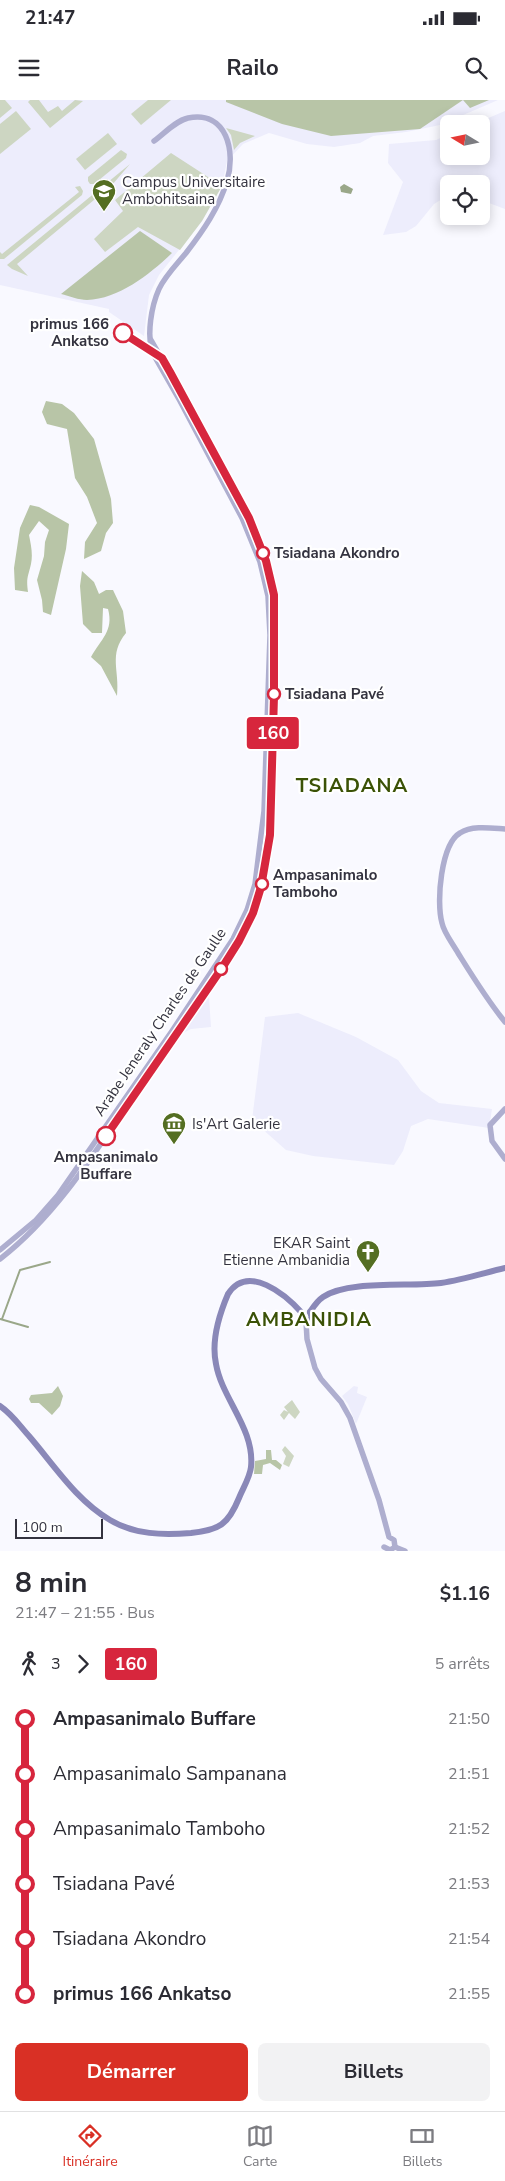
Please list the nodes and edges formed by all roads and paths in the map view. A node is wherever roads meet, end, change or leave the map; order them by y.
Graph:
1 (154, 141) dead end
2 (150, 338) junction
3 (505, 829) edge
4 (505, 1022) edge
5 (505, 1109) edge
6 (505, 1159) edge
7 (0, 1250) edge
8 (0, 1259) edge
9 (505, 1268) edge
10 (310, 1312) junction
11 (302, 1313) junction
12 (306, 1321) junction
13 (0, 1406) edge
14 (389, 1537) junction
15 (395, 1546) junction
16 (382, 1549) edge
17 (405, 1551) edge

1 - 2 street
2 - 7 street, Arabe Jeneraly Charles de Gaulle
2 - 8 street, Arabe Jeneraly Charles de Gaulle
3 - 4 street
5 - 6 street
9 - 10 main road
10 - 11 main road
10 - 12 main road
11 - 12 main road
11 - 13 main road
12 - 14 street
14 - 15 street
14 - 16 street
15 - 16 street
15 - 17 street

